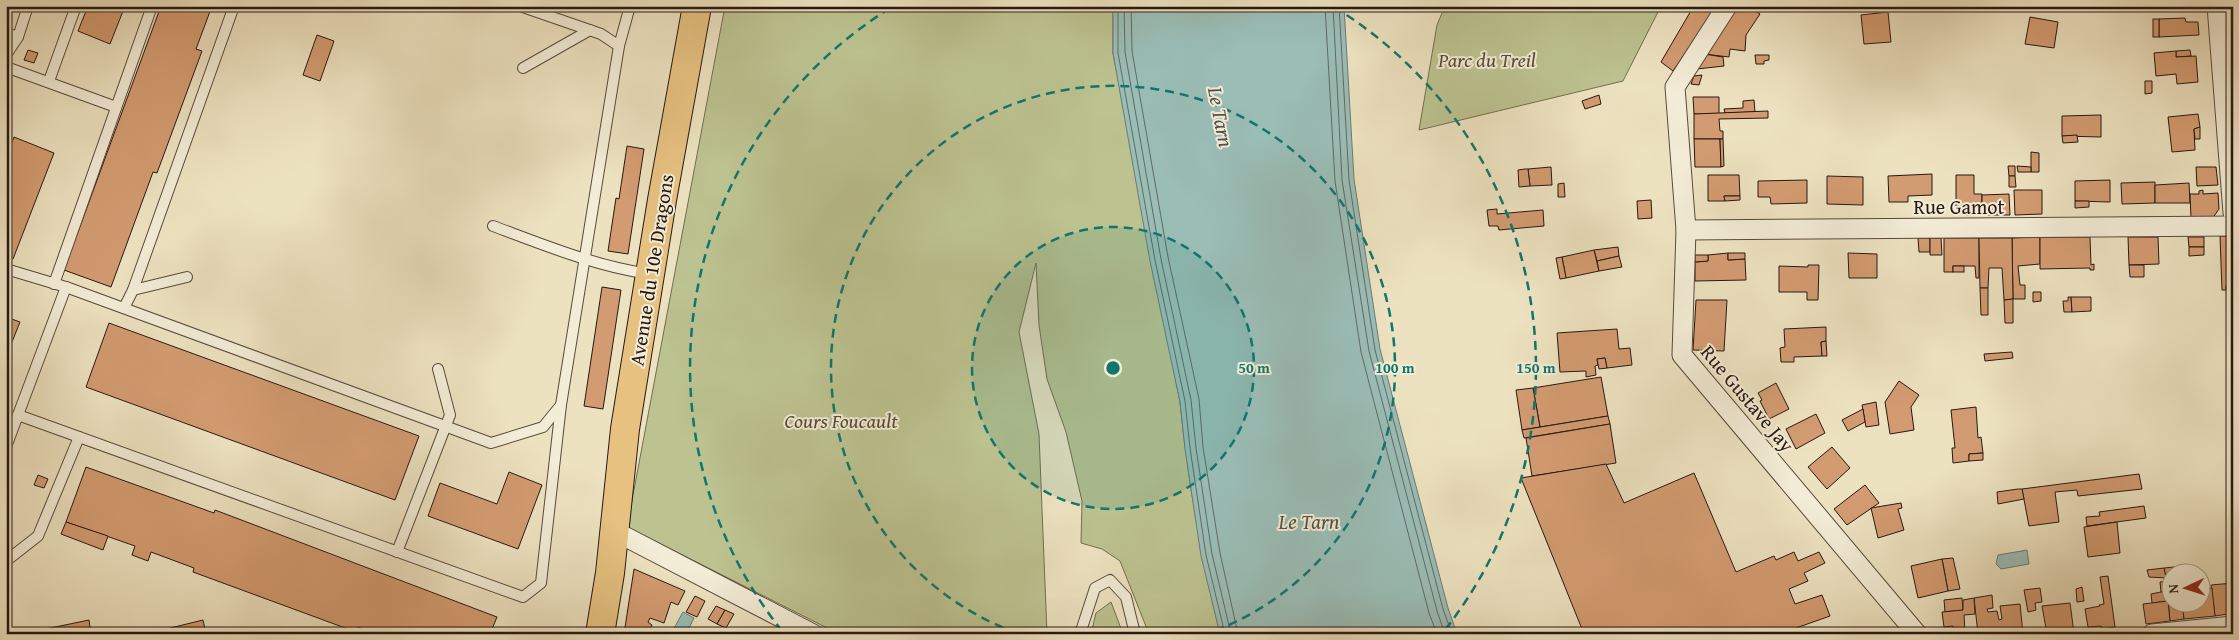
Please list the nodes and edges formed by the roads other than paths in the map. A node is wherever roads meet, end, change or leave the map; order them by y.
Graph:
1 (28, 6) edge
2 (76, 6) edge
3 (152, 6) edge
4 (234, 6) edge
5 (520, 6) edge
6 (630, 6) edge
7 (696, 6) edge
8 (1727, 6) edge
9 (2217, 6) edge
10 (590, 30) junction
11 (6, 33) edge
12 (18, 37) junction
13 (619, 46) junction
14 (6, 55) edge
15 (6, 67) edge
16 (523, 68) dead end
17 (49, 81) junction
18 (116, 106) junction
19 (2233, 213) edge
20 (492, 226) dead end
21 (2233, 226) edge
22 (1686, 230) junction
23 (585, 259) junction
24 (6, 269) edge
25 (651, 274) junction
26 (187, 277) dead end
27 (54, 284) junction
28 (66, 287) junction
29 (133, 290) junction
30 (124, 308) junction
31 (438, 369) dead end
32 (561, 405) junction
33 (18, 415) junction
34 (446, 426) junction
35 (79, 437) junction
36 (6, 447) edge
37 (614, 535) junction
38 (397, 552) junction
39 (6, 561) edge
40 (2233, 626) edge
41 (587, 634) edge
42 (600, 634) edge
43 (813, 634) edge
44 (1080, 634) edge
45 (1135, 634) edge
46 (1917, 634) edge
47 (2152, 634) edge

1 - 12 lane
2 - 17 lane
3 - 18 lane
4 - 29 lane
5 - 10 lane
6 - 13 lane
7 - 25 main road, Avenue du 10e Dragons
8 - 22 street, Rue Gustave Jay
9 - 19 street
10 - 13 lane
10 - 16 lane
11 - 12 lane
12 - 14 lane
13 - 23 lane
15 - 17 lane
17 - 18 lane
18 - 27 lane
20 - 23 lane
21 - 22 street, Rue Gamot
22 - 46 street, Rue Gustave Jay
23 - 25 lane
23 - 32 lane
24 - 27 lane
25 - 37 main road, Avenue du 10e Dragons
26 - 29 lane
27 - 28 lane
28 - 30 lane
28 - 33 lane
29 - 30 lane
30 - 34 lane
31 - 34 lane
32 - 34 lane
32 - 38 lane
33 - 35 lane
33 - 36 lane
34 - 38 lane
35 - 38 lane
35 - 39 lane
37 - 41 main road, Avenue du 10e Dragons
37 - 42 main road, Avenue du 10e Dragons
37 - 43 street
40 - 47 street
44 - 45 lane

